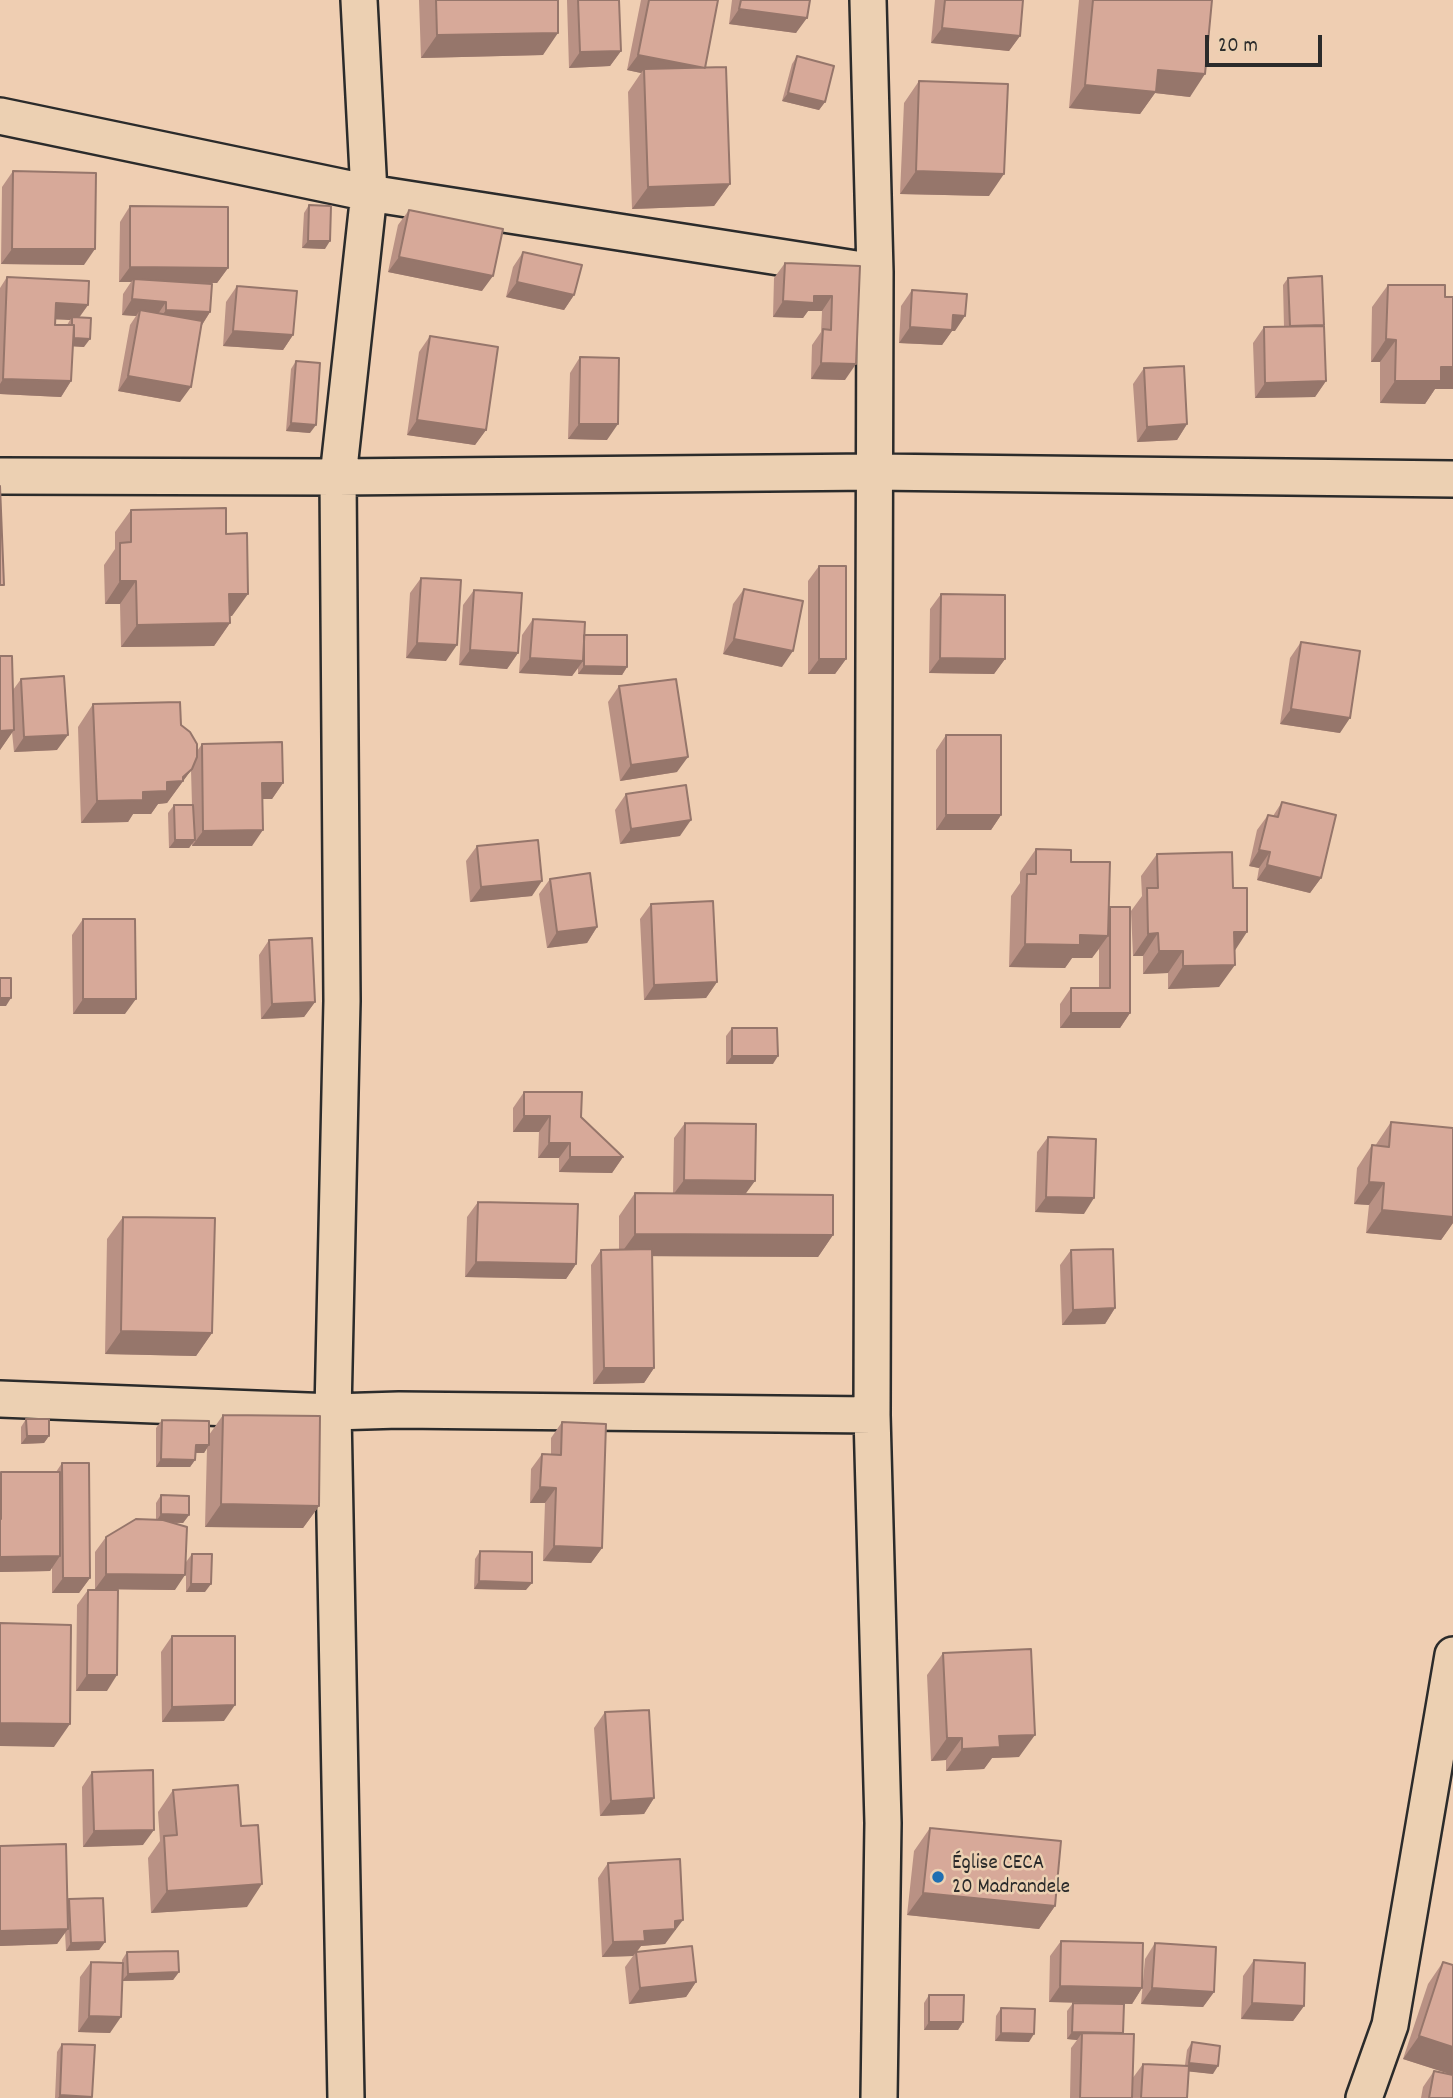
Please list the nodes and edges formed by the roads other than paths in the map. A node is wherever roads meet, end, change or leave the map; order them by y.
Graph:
1 (359, 0) edge
2 (868, 0) edge
3 (0, 116) edge
4 (369, 193) junction
5 (875, 272) junction
6 (874, 472) junction
7 (0, 476) edge
8 (338, 477) junction
9 (1453, 479) edge
10 (0, 1399) edge
11 (333, 1412) junction
12 (872, 1415) junction
13 (1453, 1656) edge
14 (346, 2098) edge
15 (879, 2098) edge
16 (1364, 2098) edge

1 - 4 street
2 - 5 street
3 - 4 street
4 - 5 street
4 - 8 street
5 - 6 street
6 - 8 street
6 - 9 street
6 - 12 street
7 - 8 street
8 - 11 street
10 - 11 street
11 - 12 street
11 - 14 street
12 - 15 street
13 - 16 street

